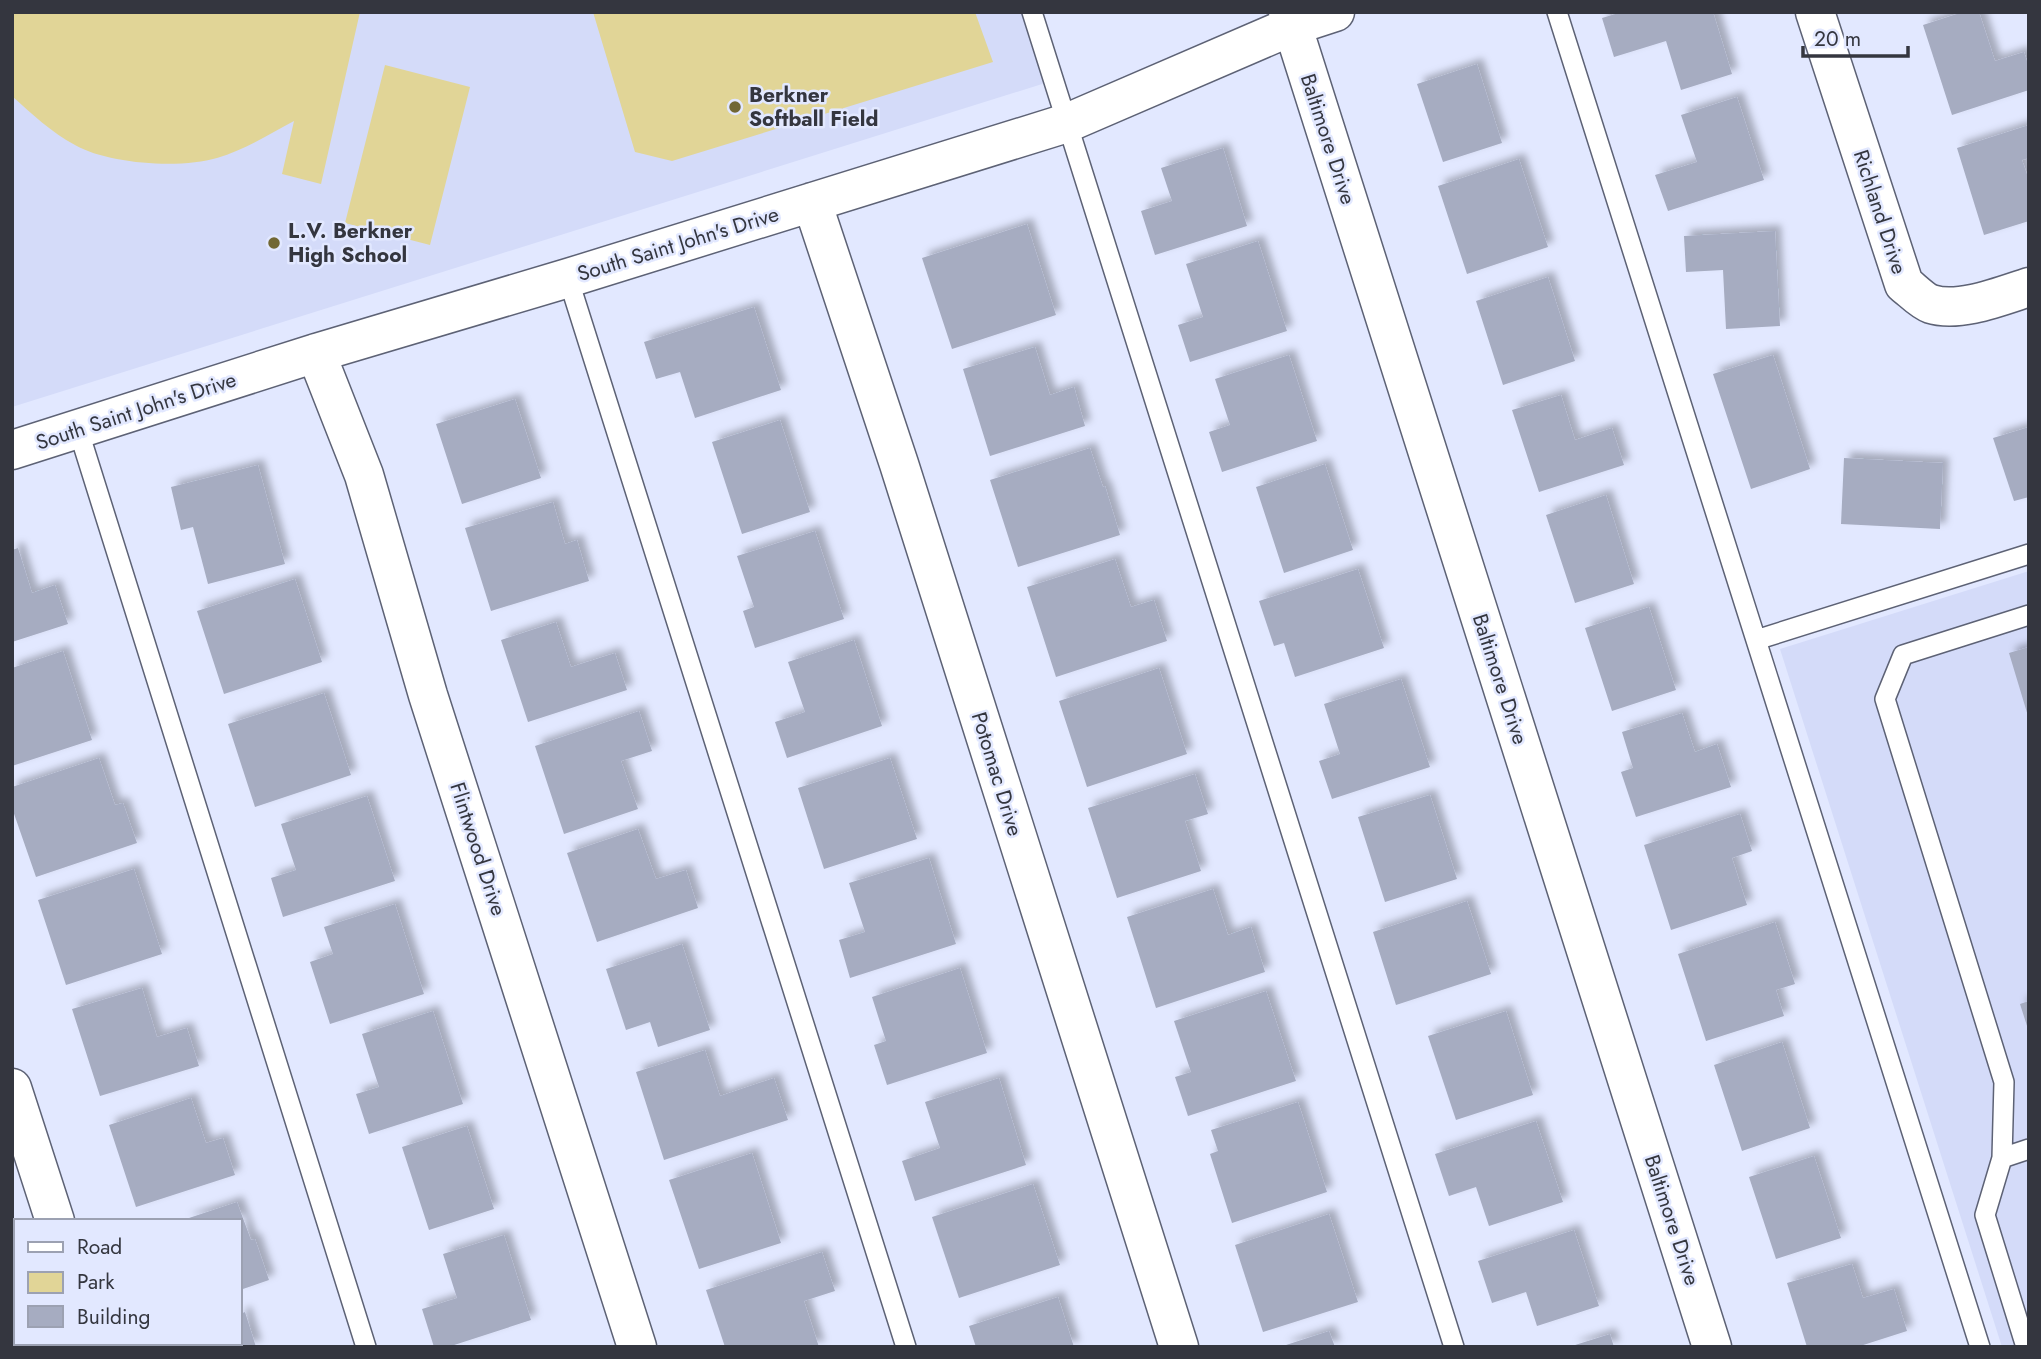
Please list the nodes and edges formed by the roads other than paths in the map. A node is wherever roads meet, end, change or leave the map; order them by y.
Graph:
1 (1032, 12) edge
2 (1335, 12) edge
3 (1556, 12) edge
4 (1815, 12) edge
5 (1290, 19) edge
6 (1067, 123) junction
7 (812, 202) junction
8 (568, 278) junction
9 (2029, 287) edge
10 (316, 353) junction
11 (78, 429) junction
12 (12, 450) edge
13 (2029, 554) edge
14 (2029, 615) edge
15 (1756, 640) junction
16 (12, 1088) edge
17 (2029, 1149) edge
18 (2002, 1158) junction
19 (54, 1219) edge
20 (366, 1347) edge
21 (637, 1347) edge
22 (906, 1347) edge
23 (1179, 1347) edge
24 (1454, 1347) edge
25 (1712, 1347) edge
26 (1980, 1347) edge
27 (2026, 1347) edge

1 - 6 lane
2 - 5 street, South Saint John's Drive
3 - 15 lane
4 - 9 street, Richland Drive
5 - 6 street, South Saint John's Drive
5 - 25 street, Baltimore Drive
6 - 7 street, South Saint John's Drive
6 - 24 lane
7 - 8 street, South Saint John's Drive
7 - 23 street, Potomac Drive
8 - 10 street, South Saint John's Drive
8 - 22 lane
10 - 11 street, South Saint John's Drive
10 - 21 street, Flintwood Drive
11 - 12 street, South Saint John's Drive
11 - 20 lane
13 - 15 lane
14 - 18 lane
15 - 26 lane
16 - 19 street
17 - 18 lane
18 - 27 lane

